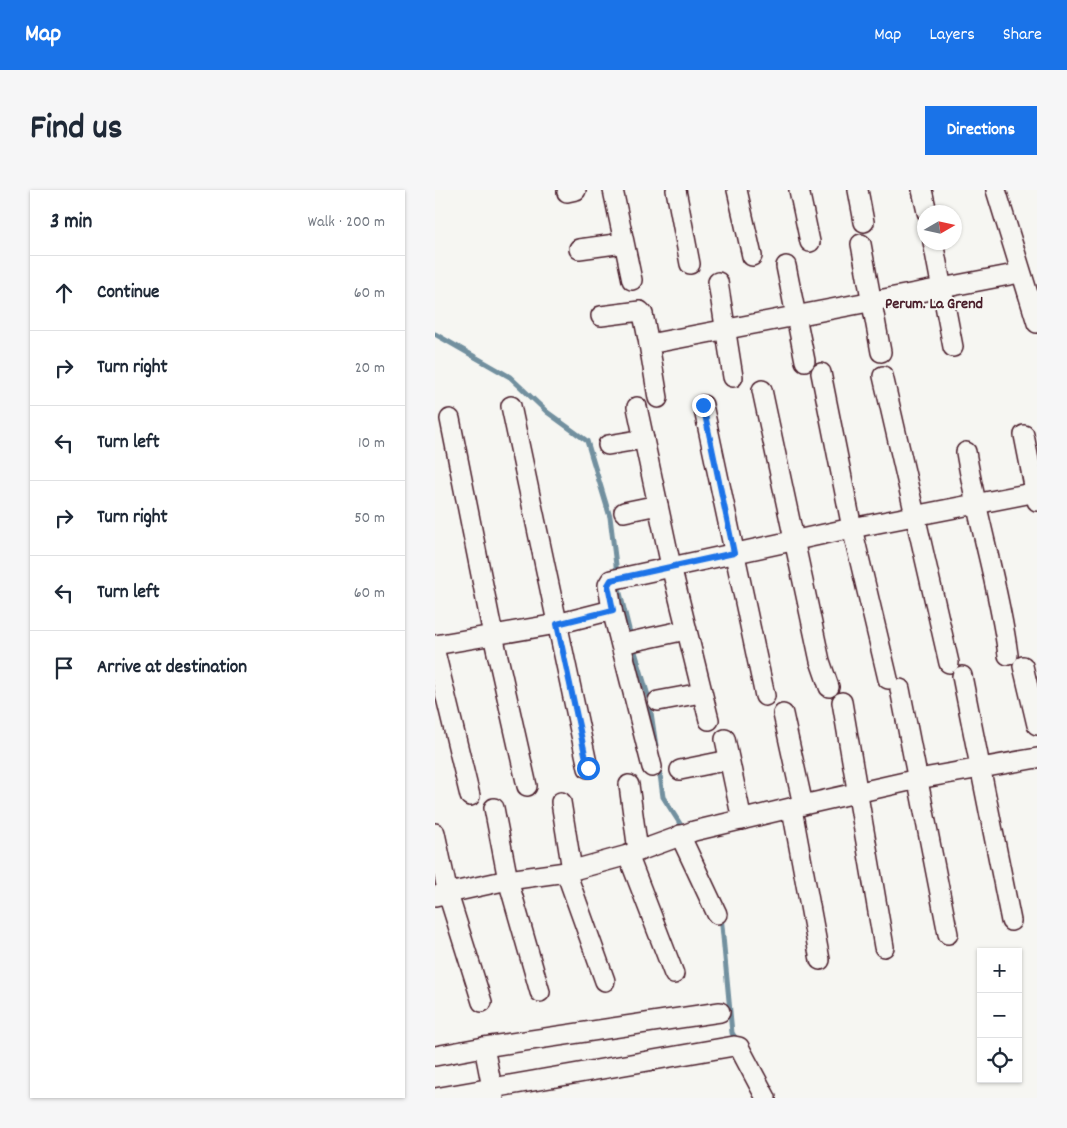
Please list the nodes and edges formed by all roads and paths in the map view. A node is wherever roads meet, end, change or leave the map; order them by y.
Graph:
1 (613, 190) edge
2 (676, 190) edge
3 (737, 190) edge
4 (799, 190) edge
5 (858, 190) edge
6 (922, 190) edge
7 (996, 190) edge
8 (925, 205) edge
9 (864, 222) dead end
10 (810, 242) dead end
11 (623, 243) junction
12 (861, 244) dead end
13 (579, 249) dead end
14 (935, 250) edge
15 (753, 256) dead end
16 (690, 264) dead end
17 (786, 266) dead end
18 (1020, 273) junction
19 (632, 280) dead end
20 (718, 282) dead end
21 (943, 287) junction
22 (872, 301) junction
23 (795, 315) junction
24 (601, 316) dead end
25 (1037, 323) edge
26 (724, 329) junction
27 (649, 344) junction
28 (953, 347) dead end
29 (881, 352) dead end
30 (805, 361) dead end
31 (821, 373) dead end
32 (883, 376) dead end
33 (733, 377) dead end
34 (762, 390) dead end
35 (658, 398) dead end
36 (703, 405) dead end
37 (511, 406) dead end
38 (637, 407) dead end
39 (450, 419) dead end
40 (1024, 434) dead end
41 (645, 439) junction
42 (608, 445) dead end
43 (966, 452) dead end
44 (1036, 495) edge
45 (975, 504) junction
46 (658, 505) junction
47 (624, 512) dead end
48 (914, 516) junction
49 (852, 528) junction
50 (793, 541) junction
51 (734, 553) junction
52 (671, 566) junction
53 (613, 610) junction
54 (557, 624) junction
55 (687, 630) junction
56 (493, 635) junction
57 (631, 642) junction
58 (435, 646) edge
59 (435, 652) edge
60 (829, 687) dead end
61 (701, 693) junction
62 (765, 696) dead end
63 (659, 701) dead end
64 (842, 702) dead end
65 (783, 714) dead end
66 (709, 720) dead end
67 (1037, 725) edge
68 (725, 739) dead end
69 (1037, 758) edge
70 (729, 760) junction
71 (652, 767) dead end
72 (588, 768) dead end
73 (979, 768) junction
74 (680, 770) dead end
75 (918, 779) junction
76 (629, 785) dead end
77 (527, 786) dead end
78 (858, 794) junction
79 (470, 796) dead end
80 (561, 802) dead end
81 (798, 807) junction
82 (494, 808) dead end
83 (742, 820) junction
84 (435, 833) edge
85 (687, 833) junction
86 (633, 853) junction
87 (569, 871) junction
88 (508, 880) junction
89 (442, 895) edge
90 (717, 914) dead end
91 (1011, 921) dead end
92 (948, 934) dead end
93 (884, 947) dead end
94 (820, 960) dead end
95 (674, 974) dead end
96 (605, 981) dead end
97 (540, 992) dead end
98 (482, 1002) dead end
99 (720, 1012) dead end
100 (484, 1047) junction
101 (435, 1056) edge
102 (493, 1093) edge
103 (435, 1098) edge
104 (766, 1098) edge

1 - 11 street
2 - 16 street
3 - 15 street
4 - 10 street
5 - 9 street
6 - 8 street
7 - 18 street
11 - 13 street
11 - 19 street
12 - 22 street
14 - 21 street
17 - 23 street
18 - 21 street
18 - 25 street
20 - 26 street
21 - 22 street
21 - 28 street
22 - 23 street
22 - 29 street
23 - 26 street
23 - 30 street
24 - 27 street
26 - 27 street
26 - 33 street
27 - 35 street
31 - 49 street
32 - 48 street
34 - 50 street
36 - 51 street
37 - 54 street
38 - 41 street
39 - 56 street
40 - 44 street
41 - 42 street
41 - 46 street
43 - 45 street
44 - 45 street
45 - 48 street
45 - 67 street
46 - 47 street
46 - 52 street
48 - 49 street
48 - 73 street
49 - 50 street
49 - 75 street
50 - 51 street
50 - 60 street
51 - 52 street
51 - 62 street
52 - 53 street
52 - 55 street
53 - 54 street
53 - 57 street
54 - 56 street
54 - 72 street
55 - 57 street
55 - 61 street
56 - 58 street
56 - 77 street
57 - 71 street
59 - 79 street
61 - 63 street
61 - 66 street
64 - 78 street
65 - 81 street
68 - 70 street
69 - 73 street
70 - 74 street
70 - 83 street
73 - 75 street
73 - 91 street
75 - 78 street
75 - 92 street
76 - 86 street
78 - 81 street
78 - 93 street
80 - 87 street
81 - 83 street
81 - 94 street
82 - 88 street
83 - 85 street
84 - 89 street
85 - 86 street
85 - 90 street
86 - 87 street
86 - 95 street
87 - 88 street
87 - 96 street
88 - 89 street
88 - 97 street
89 - 98 street
99 - 100 street
100 - 101 street
100 - 102 street
102 - 103 street
102 - 104 street

